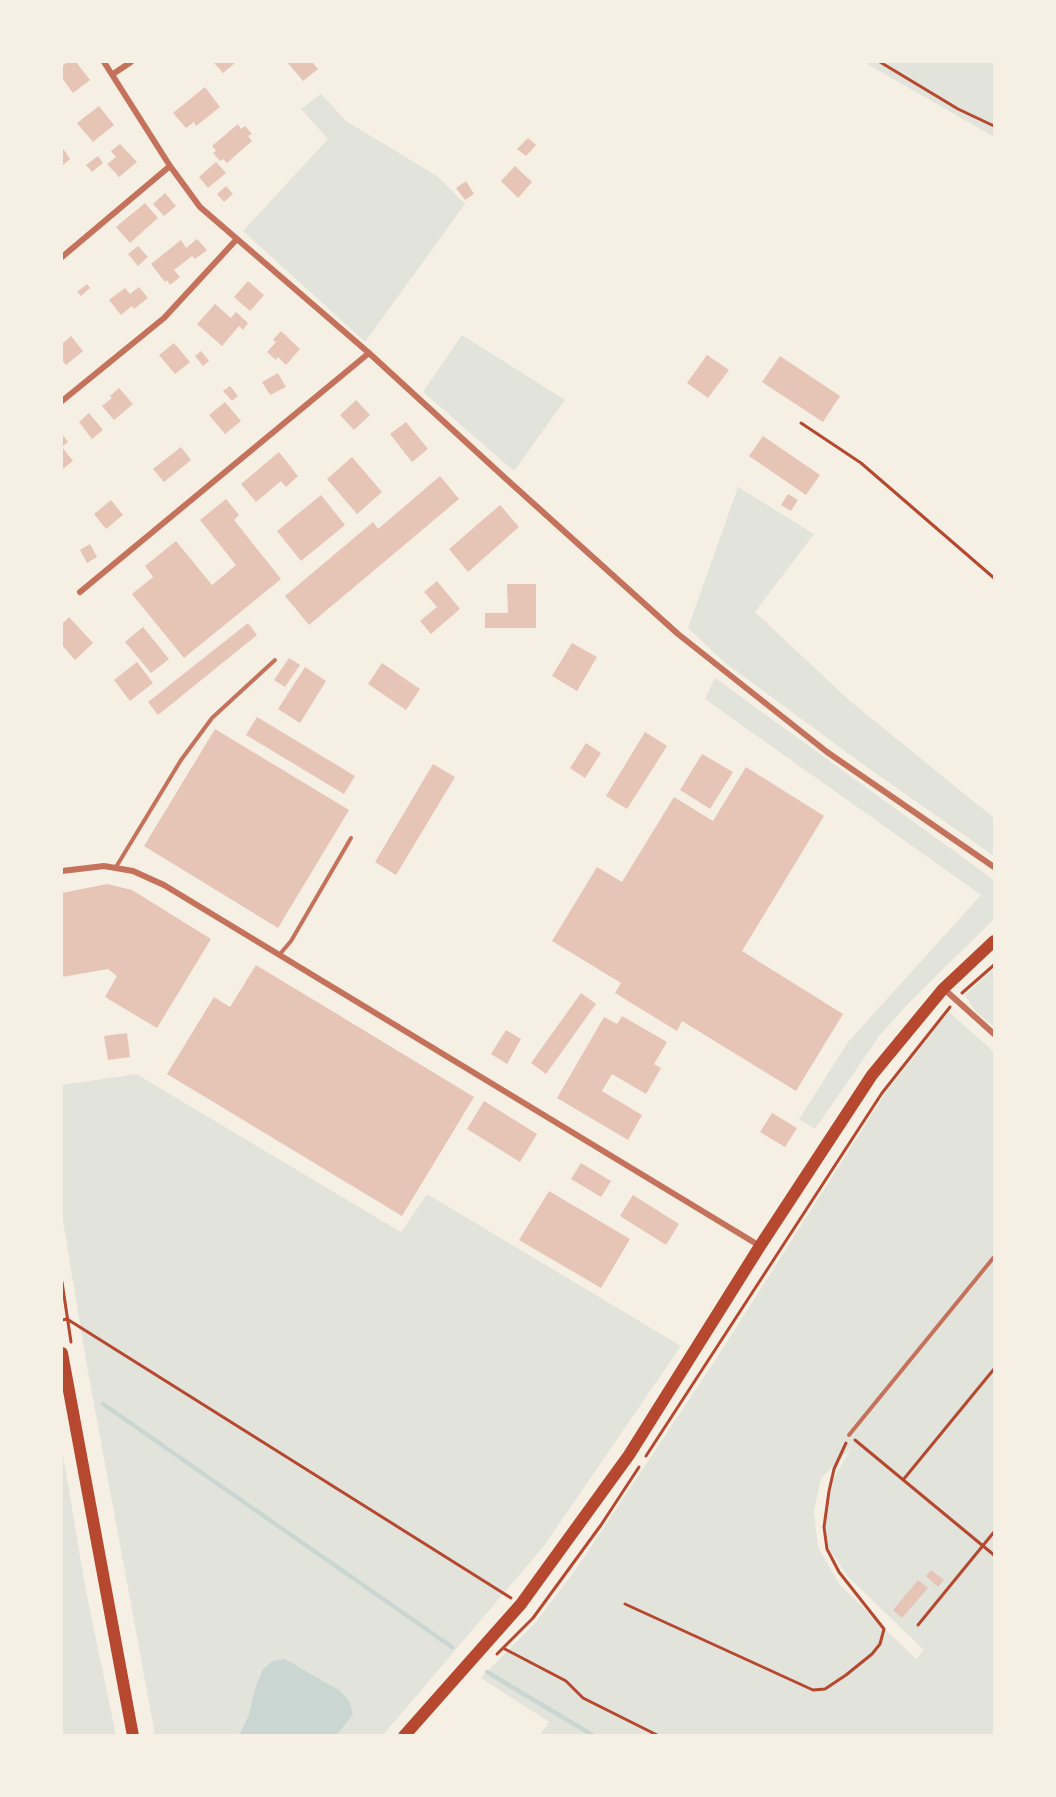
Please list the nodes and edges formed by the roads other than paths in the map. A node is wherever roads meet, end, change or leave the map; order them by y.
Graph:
1 (104, 62) edge
2 (131, 62) edge
3 (113, 74) junction
4 (170, 166) junction
5 (236, 240) junction
6 (62, 257) edge
7 (369, 353) junction
8 (62, 401) edge
9 (80, 592) dead end
10 (275, 660) dead end
11 (351, 838) dead end
12 (994, 867) edge
13 (116, 868) junction
14 (62, 871) edge
15 (994, 940) edge
16 (280, 954) junction
17 (943, 989) junction
18 (994, 1034) edge
19 (760, 1246) junction
20 (994, 1257) edge
21 (62, 1353) edge
22 (849, 1436) road end
23 (133, 1736) edge
24 (404, 1736) edge

1 - 3 street
2 - 3 street
3 - 4 street
4 - 5 street
4 - 6 street
5 - 7 street
5 - 8 street
7 - 9 street
7 - 12 street
10 - 13 lane
11 - 16 lane
13 - 14 street
13 - 16 street
15 - 17 main road
16 - 19 street
17 - 18 street
17 - 19 main road
19 - 24 main road
20 - 22 lane
21 - 23 main road

